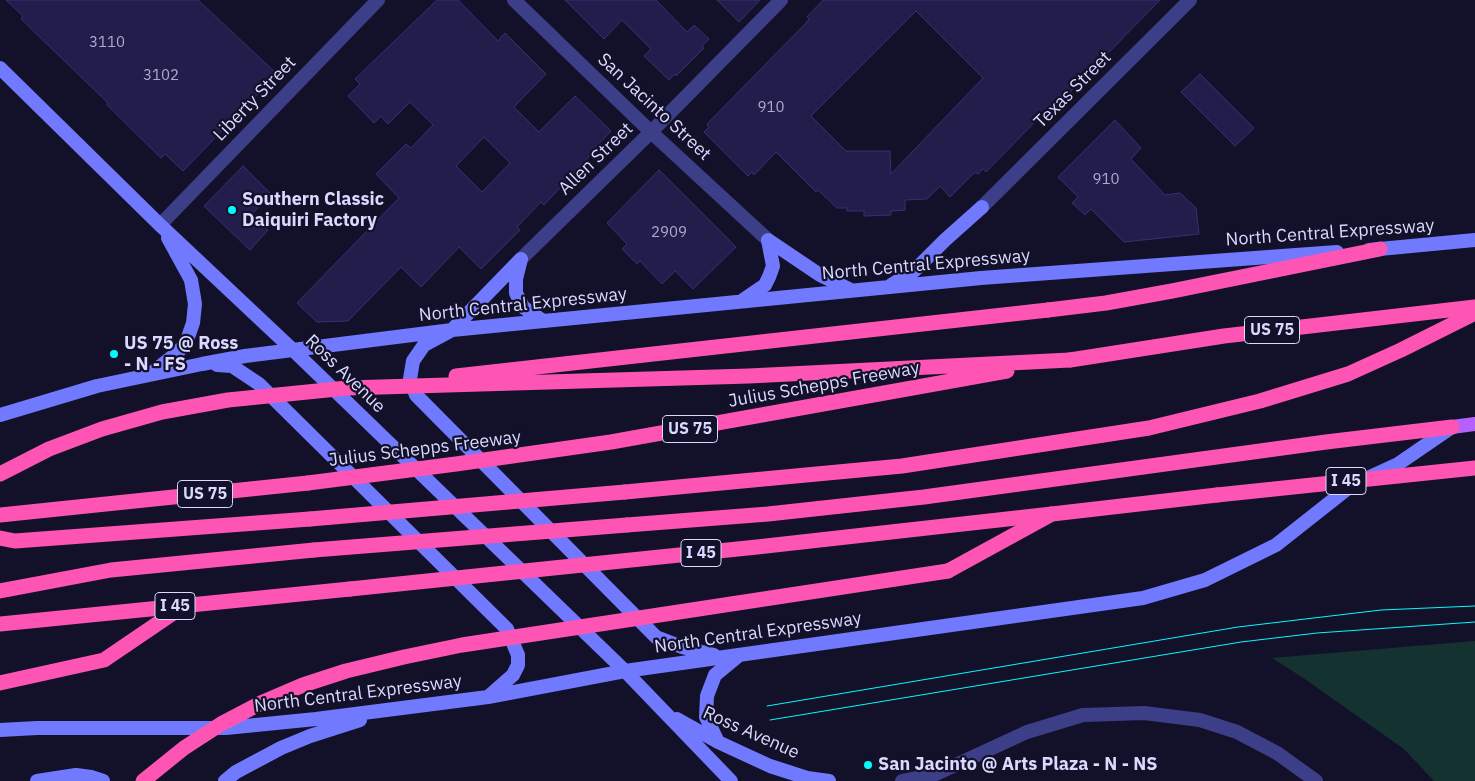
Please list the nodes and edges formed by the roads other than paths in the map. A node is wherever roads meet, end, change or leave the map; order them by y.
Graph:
1 (378, 0) edge
2 (514, 0) edge
3 (780, 0) edge
4 (1190, 0) edge
5 (0, 68) edge
6 (651, 132) junction
7 (982, 207) joint
8 (160, 225) junction
9 (768, 240) junction
10 (1475, 240) edge
11 (1380, 249) junction
12 (521, 259) junction
13 (887, 287) junction
14 (852, 290) junction
15 (742, 301) junction
16 (1475, 308) edge
17 (1475, 313) edge
18 (543, 321) junction
19 (452, 330) junction
20 (294, 350) junction
21 (1070, 360) junction
22 (202, 364) junction
23 (151, 374) junction
24 (347, 388) junction
25 (0, 415) edge
26 (1475, 424) edge
27 (1452, 427) junction
28 (1475, 468) edge
29 (0, 474) edge
30 (1052, 514) junction
31 (0, 515) edge
32 (0, 538) edge
33 (0, 591) edge
34 (184, 605) junction
35 (0, 624) edge
36 (738, 655) junction
37 (722, 657) junction
38 (625, 671) junction
39 (0, 683) edge
40 (488, 697) junction
41 (397, 708) junction
42 (661, 710) junction
43 (0, 730) edge
44 (718, 742) junction
45 (36, 781) edge
46 (103, 781) edge
47 (144, 781) edge
48 (224, 781) edge
49 (731, 781) edge
50 (829, 781) edge
51 (902, 781) edge
52 (1316, 781) edge

1 - 8 street, Liberty Street
2 - 6 street, San Jacinto Street
3 - 6 street, Allen Street
4 - 7 street, Texas Street
5 - 8 main road, Ross Avenue
6 - 9 street, San Jacinto Street
6 - 12 street, Allen Street
7 - 13 main road
8 - 20 main road, Ross Avenue
8 - 23 main road
9 - 14 main road
9 - 15 main road
10 - 11 main road, North Central Expressway
11 - 13 main road, North Central Expressway
11 - 24 highway, bridge
12 - 18 main road
12 - 19 main road
13 - 14 main road, North Central Expressway
14 - 15 main road, North Central Expressway
15 - 18 main road, North Central Expressway
16 - 21 highway, Julius Schepps Freeway / US 75
17 - 32 highway, bridge
18 - 19 main road, North Central Expressway
19 - 20 main road, North Central Expressway
19 - 37 main road
20 - 22 main road, North Central Expressway
20 - 38 main road, Ross Avenue
21 - 24 highway, bridge
21 - 31 highway, Julius Schepps Freeway / US 75, bridge
22 - 23 main road, North Central Expressway
22 - 40 main road
23 - 25 main road, North Central Expressway
24 - 29 highway, bridge
26 - 27 main road, North Central Expressway
27 - 33 highway, bridge
27 - 36 main road, North Central Expressway
28 - 30 highway, I 45, bridge
30 - 34 highway, I 45, bridge
30 - 47 highway, bridge
34 - 35 highway, I 45
34 - 39 highway
36 - 37 main road, North Central Expressway
36 - 44 main road
37 - 38 main road, North Central Expressway
38 - 40 main road, North Central Expressway
38 - 42 main road, Ross Avenue
40 - 41 main road, North Central Expressway
41 - 43 main road, North Central Expressway
41 - 48 main road
42 - 44 main road, Ross Avenue
42 - 49 main road, Ross Avenue
44 - 50 main road, Ross Avenue
45 - 46 main road
51 - 52 street

